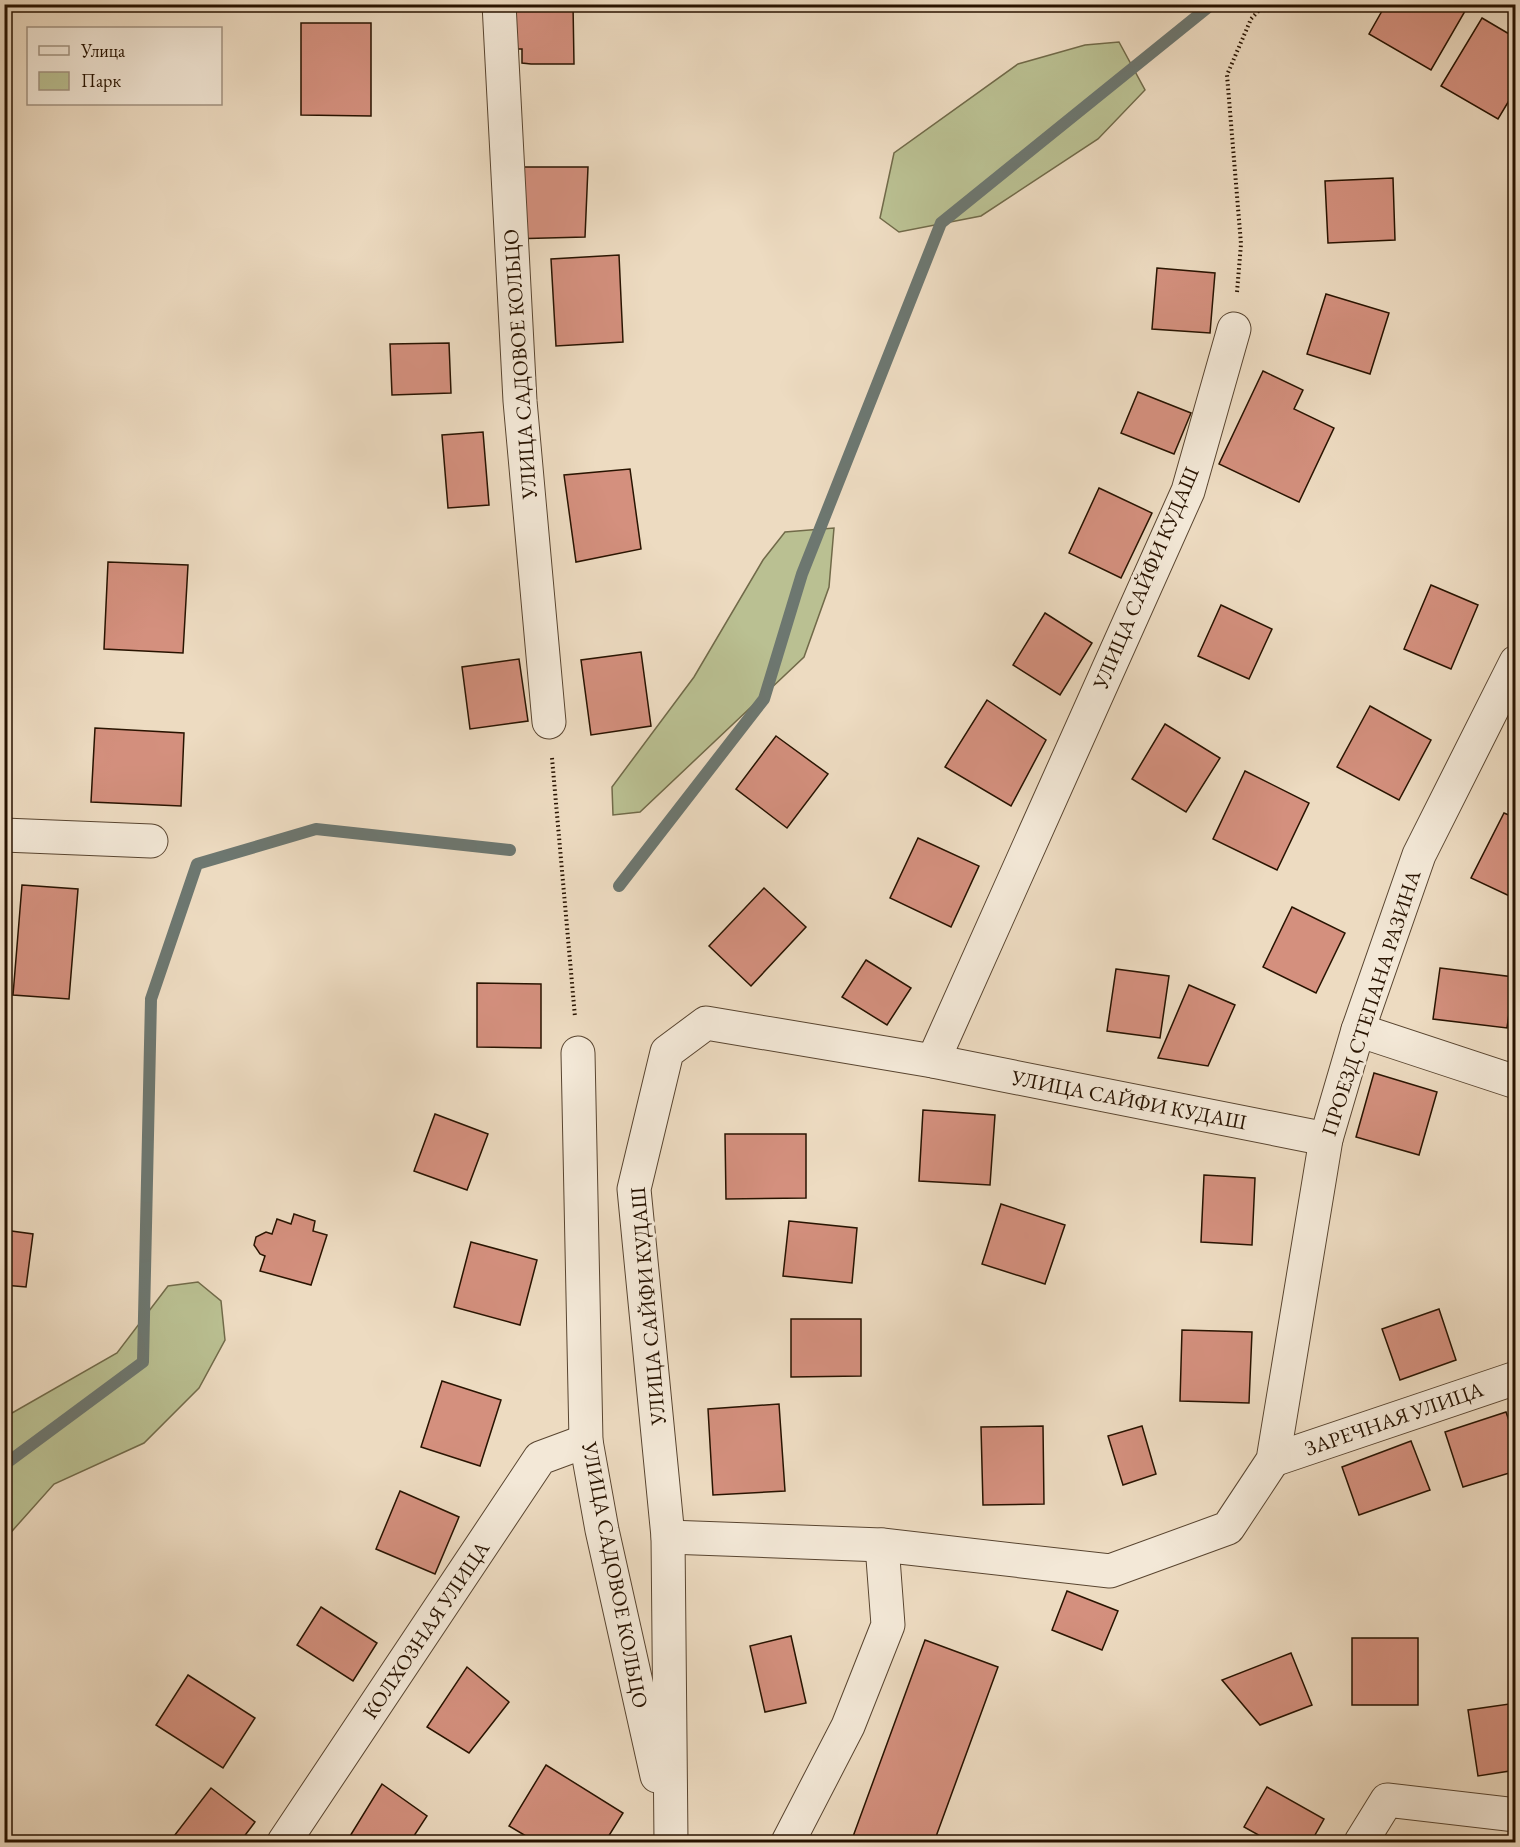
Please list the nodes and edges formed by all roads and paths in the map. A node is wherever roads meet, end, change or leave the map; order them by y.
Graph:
1 (499, 4) edge
2 (1265, 4) edge
3 (1234, 329) joint
4 (1515, 662) edge
5 (549, 722) joint
6 (4, 835) edge
7 (151, 841) dead end
8 (1358, 1030) junction
9 (578, 1053) joint
10 (933, 1061) junction
11 (1515, 1082) edge
12 (1326, 1139) junction
13 (1515, 1378) edge
14 (586, 1441) junction
15 (1273, 1460) junction
16 (668, 1537) junction
17 (882, 1545) junction
18 (1515, 1815) edge
19 (284, 1842) edge
20 (672, 1842) edge
21 (788, 1842) edge
22 (1361, 1842) edge

1 - 5 street, УЛИЦА САДОВОЕ КОЛЬЦО
2 - 3 path
3 - 10 street, УЛИЦА САЙФИ КУДАШ
4 - 8 street, ПРОЕЗД СТЕПАНА РАЗИНА
5 - 9 path
6 - 7 street
8 - 11 street
8 - 12 street, ПРОЕЗД СТЕПАНА РАЗИНА
9 - 14 street, УЛИЦА САДОВОЕ КОЛЬЦО
10 - 12 street, УЛИЦА САЙФИ КУДАШ
10 - 16 street, УЛИЦА САЙФИ КУДАШ
12 - 15 street, ПРОЕЗД СТЕПАНА РАЗИНА
13 - 15 street, ЗАРЕЧНАЯ УЛИЦА
14 - 19 street, КОЛХОЗНАЯ УЛИЦА
14 - 20 street, УЛИЦА САДОВОЕ КОЛЬЦО
15 - 17 street, ПРОЕЗД СТЕПАНА РАЗИНА
16 - 17 street
16 - 20 street, УЛИЦА САЙФИ КУДАШ
17 - 21 street
18 - 22 street

